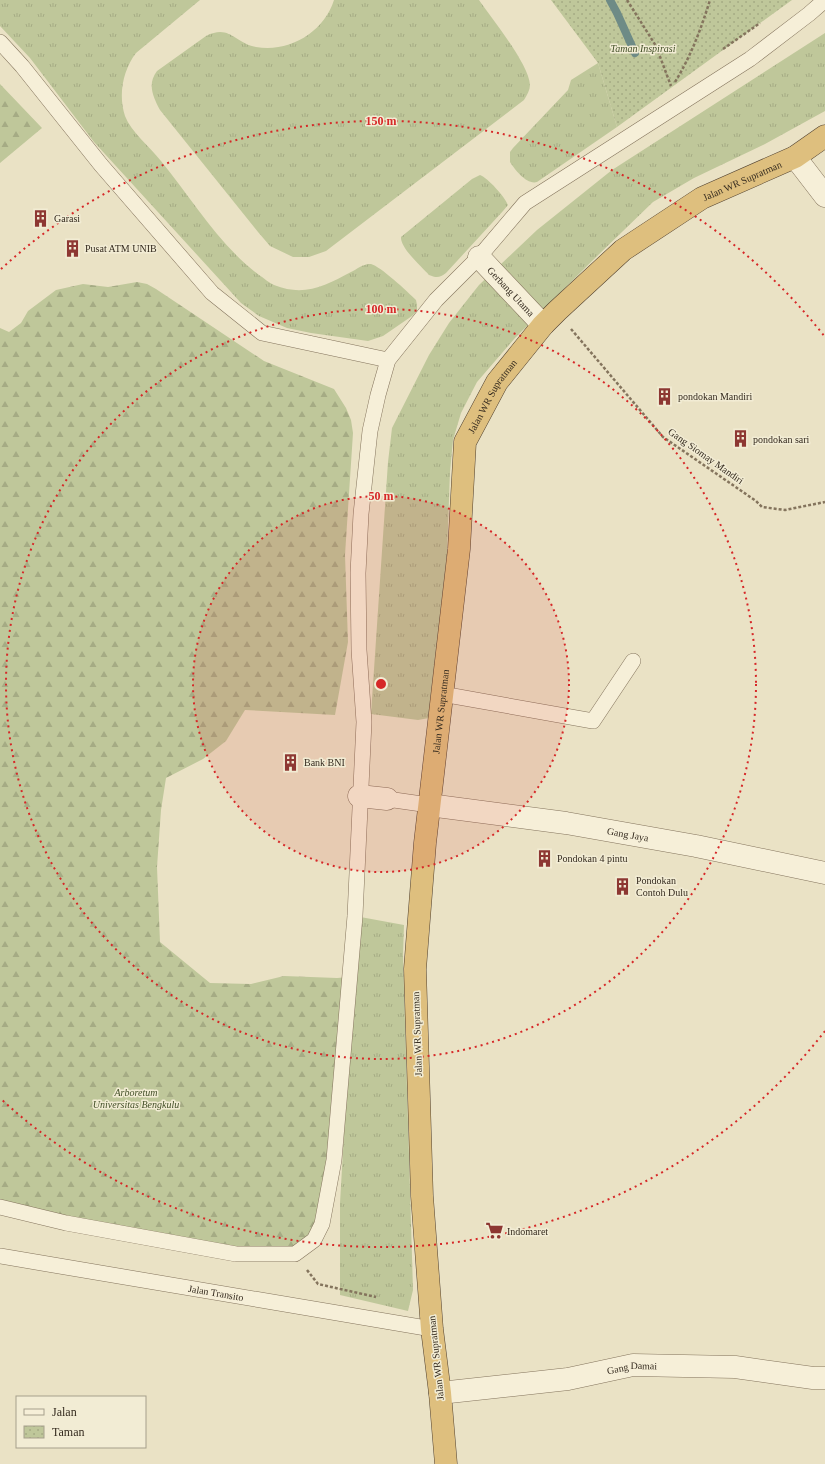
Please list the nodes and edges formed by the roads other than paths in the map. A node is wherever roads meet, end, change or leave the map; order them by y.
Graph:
1 (825, 0) edge
2 (0, 42) edge
3 (825, 136) edge
4 (795, 157) junction
5 (825, 196) edge
6 (479, 257) junction
7 (550, 318) junction
8 (388, 360) junction
9 (633, 661) dead end
10 (442, 694) junction
11 (359, 796) junction
12 (387, 799) joint
13 (429, 805) junction
14 (825, 873) edge
15 (0, 1207) edge
16 (0, 1256) edge
17 (432, 1329) junction
18 (825, 1378) edge
19 (440, 1393) junction
20 (446, 1464) edge

1 - 6 lane
2 - 8 lane
3 - 4 highway, Jalan WR Supratman
4 - 5 street
4 - 7 highway, Jalan WR Supratman
6 - 7 street, Gerbang Utama
6 - 8 lane
7 - 10 highway, Jalan WR Supratman
8 - 11 lane
9 - 10 lane
10 - 13 highway, Jalan WR Supratman
11 - 12 street
11 - 15 lane
12 - 13 lane
13 - 14 street, Gang Jaya
13 - 17 highway, Jalan WR Supratman
16 - 17 lane, Jalan Transito
17 - 19 highway, Jalan WR Supratman
18 - 19 street, Gang Damai
19 - 20 highway, Jalan WR Supratman

